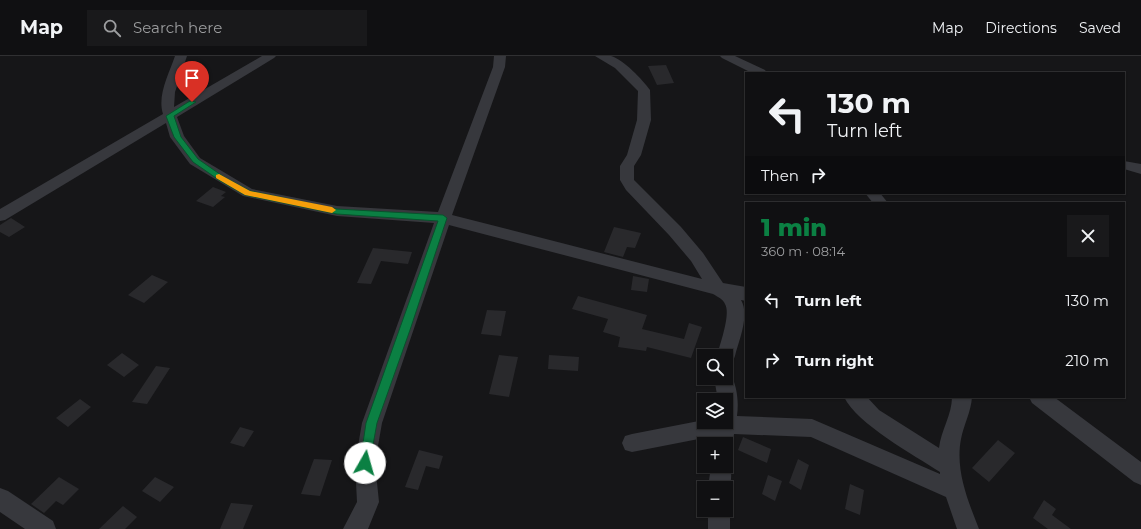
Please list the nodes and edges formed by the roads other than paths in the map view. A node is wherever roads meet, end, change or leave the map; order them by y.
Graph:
1 (181, 56) edge
2 (270, 56) edge
3 (500, 56) edge
4 (600, 56) edge
5 (726, 56) edge
6 (759, 72) edge
7 (170, 116) junction
8 (1125, 165) edge
9 (1141, 169) edge
10 (873, 194) edge
11 (880, 202) edge
12 (0, 216) edge
13 (443, 218) junction
14 (718, 289) junction
15 (745, 294) edge
16 (741, 317) edge
17 (729, 349) edge
18 (725, 385) edge
19 (855, 398) edge
20 (962, 398) edge
21 (1040, 398) edge
22 (725, 434) edge
23 (632, 442) dead end
24 (950, 466) junction
25 (1141, 475) edge
26 (953, 490) junction
27 (0, 499) edge
28 (719, 517) edge
29 (45, 529) edge
30 (354, 529) edge
31 (719, 529) edge
32 (968, 529) edge

1 - 7 street
2 - 7 street
3 - 13 street
4 - 14 street
5 - 6 street
7 - 12 street
7 - 13 street
8 - 9 street
10 - 11 street
13 - 14 street
13 - 30 street
14 - 15 street
14 - 16 street
16 - 17 street
18 - 22 street
19 - 24 street
20 - 24 street
21 - 25 street
22 - 23 street
22 - 26 street
24 - 26 street
26 - 32 street
27 - 29 street
28 - 31 street

